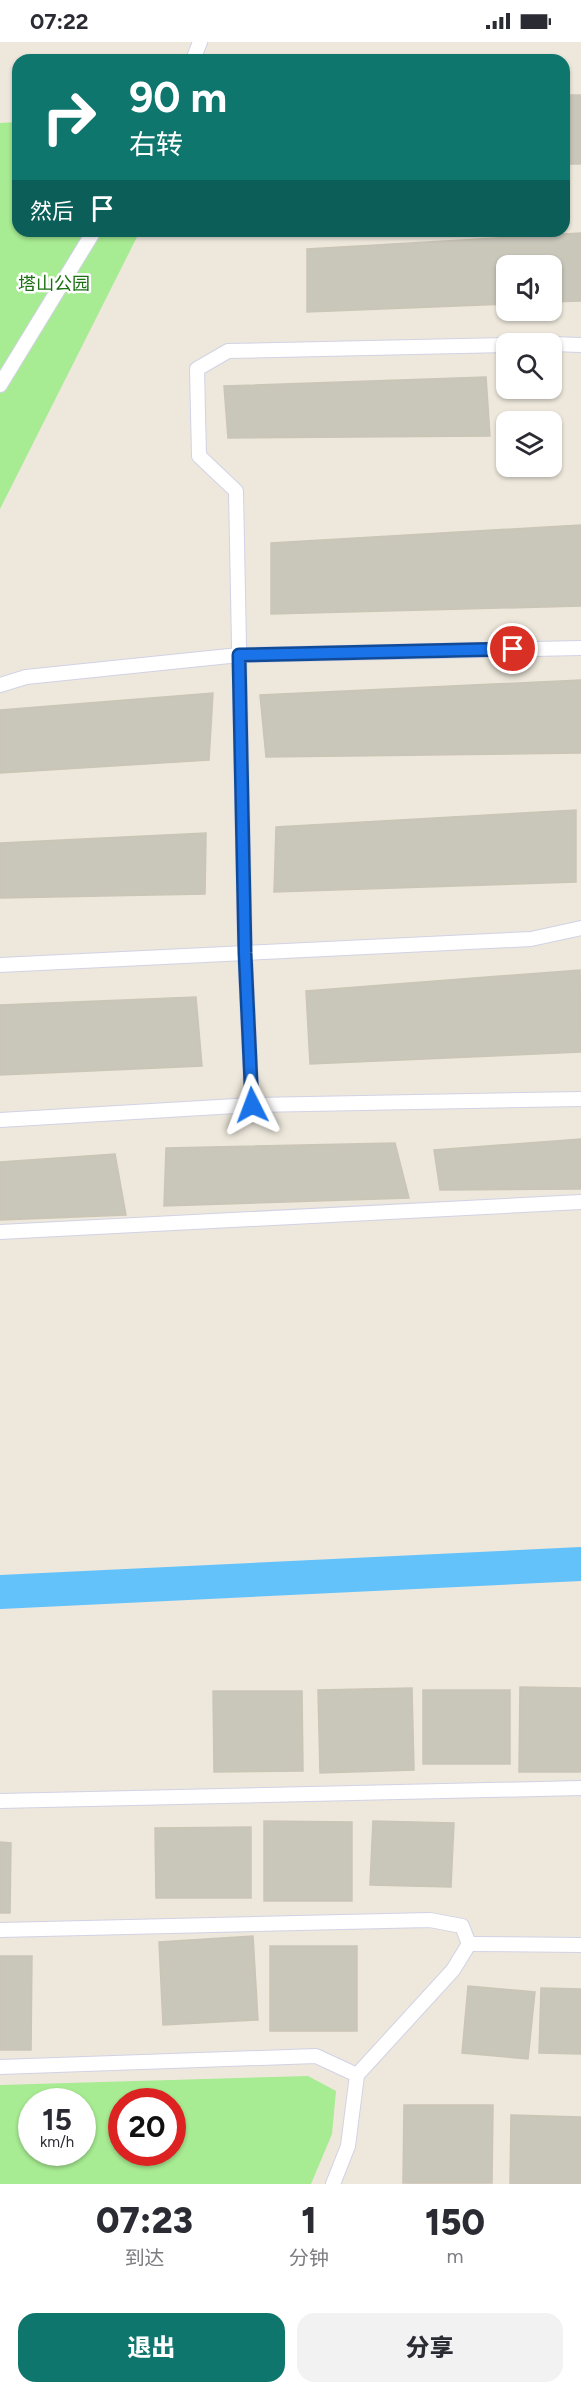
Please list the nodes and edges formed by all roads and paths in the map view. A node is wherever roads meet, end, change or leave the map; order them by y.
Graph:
1 (90, 237) edge
2 (562, 344) edge
3 (496, 345) edge
4 (581, 345) edge
5 (0, 385) edge
6 (581, 648) edge
7 (239, 655) junction
8 (0, 686) edge
9 (581, 928) edge
10 (245, 953) junction
11 (0, 965) edge
12 (581, 1099) edge
13 (252, 1105) junction
14 (0, 1120) edge
15 (581, 1202) edge
16 (0, 1232) edge
17 (581, 1788) edge
18 (0, 1801) edge
19 (0, 1929) edge
20 (469, 1944) junction
21 (581, 1945) edge
22 (0, 2067) edge
23 (357, 2074) junction
24 (333, 2184) edge

1 - 5 lane
2 - 4 lane
3 - 7 lane
6 - 7 lane
7 - 8 lane
7 - 10 lane
9 - 10 lane
10 - 11 lane
10 - 13 lane
12 - 13 lane
13 - 14 lane
15 - 16 lane
17 - 18 lane
19 - 20 lane
20 - 21 lane
20 - 23 lane
22 - 23 lane
23 - 24 lane

